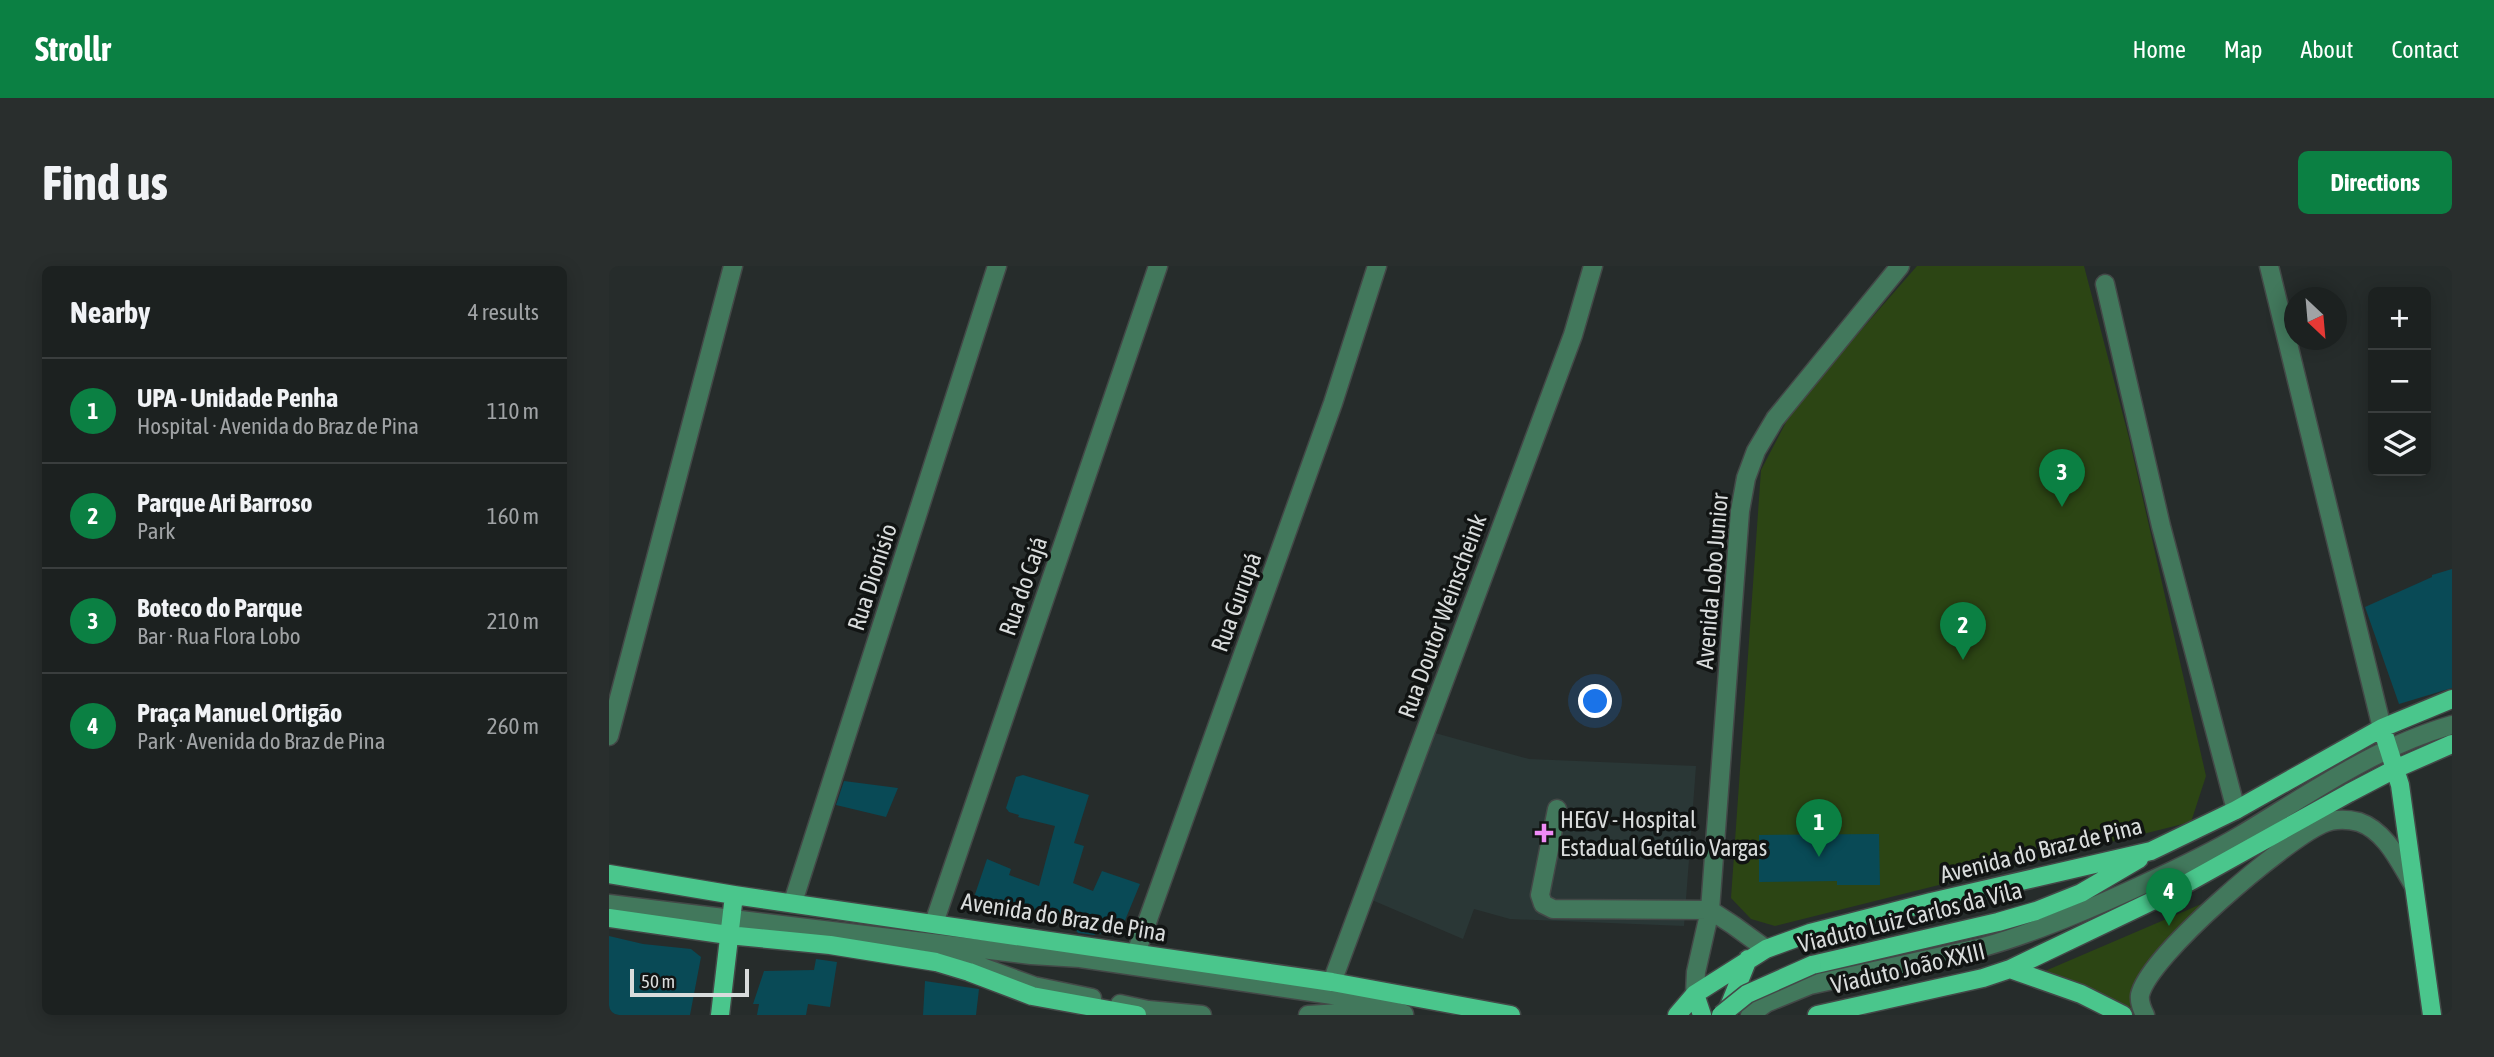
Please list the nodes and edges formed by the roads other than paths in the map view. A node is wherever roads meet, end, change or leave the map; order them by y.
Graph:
1 (733, 266) edge
2 (997, 266) edge
3 (1158, 266) edge
4 (1377, 266) edge
5 (1593, 266) edge
6 (1901, 266) edge
7 (2269, 266) edge
8 (2105, 284) dead end
9 (2452, 699) edge
10 (2452, 719) edge
11 (2443, 727) edge
12 (2382, 728) junction
13 (609, 736) edge
14 (2452, 744) edge
15 (2389, 748) junction
16 (2395, 769) junction
17 (1557, 810) dead end
18 (2236, 810) junction
19 (2151, 851) junction
20 (609, 874) edge
21 (2414, 886) junction
22 (734, 895) junction
23 (793, 902) junction
24 (609, 904) edge
25 (1710, 910) junction
26 (609, 918) edge
27 (934, 923) junction
28 (729, 927) junction
29 (913, 940) junction
30 (1766, 949) junction
31 (1136, 953) junction
32 (1748, 959) junction
33 (2010, 969) junction
34 (1332, 982) junction
35 (1695, 994) junction
36 (1408, 1014) edge
37 (720, 1015) edge
38 (1137, 1015) edge
39 (1202, 1015) edge
40 (1308, 1015) edge
41 (1511, 1015) edge
42 (1677, 1015) edge
43 (1702, 1015) edge
44 (1724, 1015) edge
45 (1750, 1015) edge
46 (1817, 1015) edge
47 (2123, 1015) edge
48 (2145, 1015) edge
49 (2432, 1015) edge

1 - 13 street
2 - 23 street, Rua Dionísio
3 - 27 street, Rua do Cajá
4 - 31 street, Rua Gurupá
5 - 34 street, Rua Doutor Weinscheink
6 - 25 street, Avenida Lobo Junior
7 - 12 street
8 - 18 street
9 - 12 main road, Avenida do Braz de Pina
10 - 11 street
11 - 15 street
12 - 15 main road
12 - 18 main road, Avenida do Braz de Pina
14 - 16 main road
15 - 16 main road
15 - 45 street
16 - 21 main road
16 - 33 main road, Viaduto João XXIII
17 - 25 street
18 - 19 main road, Avenida do Braz de Pina
19 - 30 main road, Avenida do Braz de Pina
19 - 44 main road, Viaduto Luiz Carlos da Vila, bridge
20 - 22 main road, Avenida do Braz de Pina
21 - 48 street
21 - 49 main road
22 - 23 main road, Avenida do Braz de Pina
22 - 28 main road
23 - 27 main road, Avenida do Braz de Pina
24 - 28 street
25 - 30 street
25 - 35 street, Avenida Lobo Junior
26 - 28 main road
27 - 31 main road, Avenida do Braz de Pina
28 - 29 street
28 - 37 main road
28 - 38 main road
29 - 36 street
29 - 39 street
30 - 32 main road, Avenida do Braz de Pina
31 - 34 main road, Avenida do Braz de Pina
32 - 35 main road, Avenida do Braz de Pina
32 - 44 main road
33 - 46 main road, Viaduto João XXIII
33 - 47 main road
34 - 41 main road, Avenida do Braz de Pina
35 - 42 main road, Avenida do Braz de Pina
35 - 43 main road
36 - 40 street

